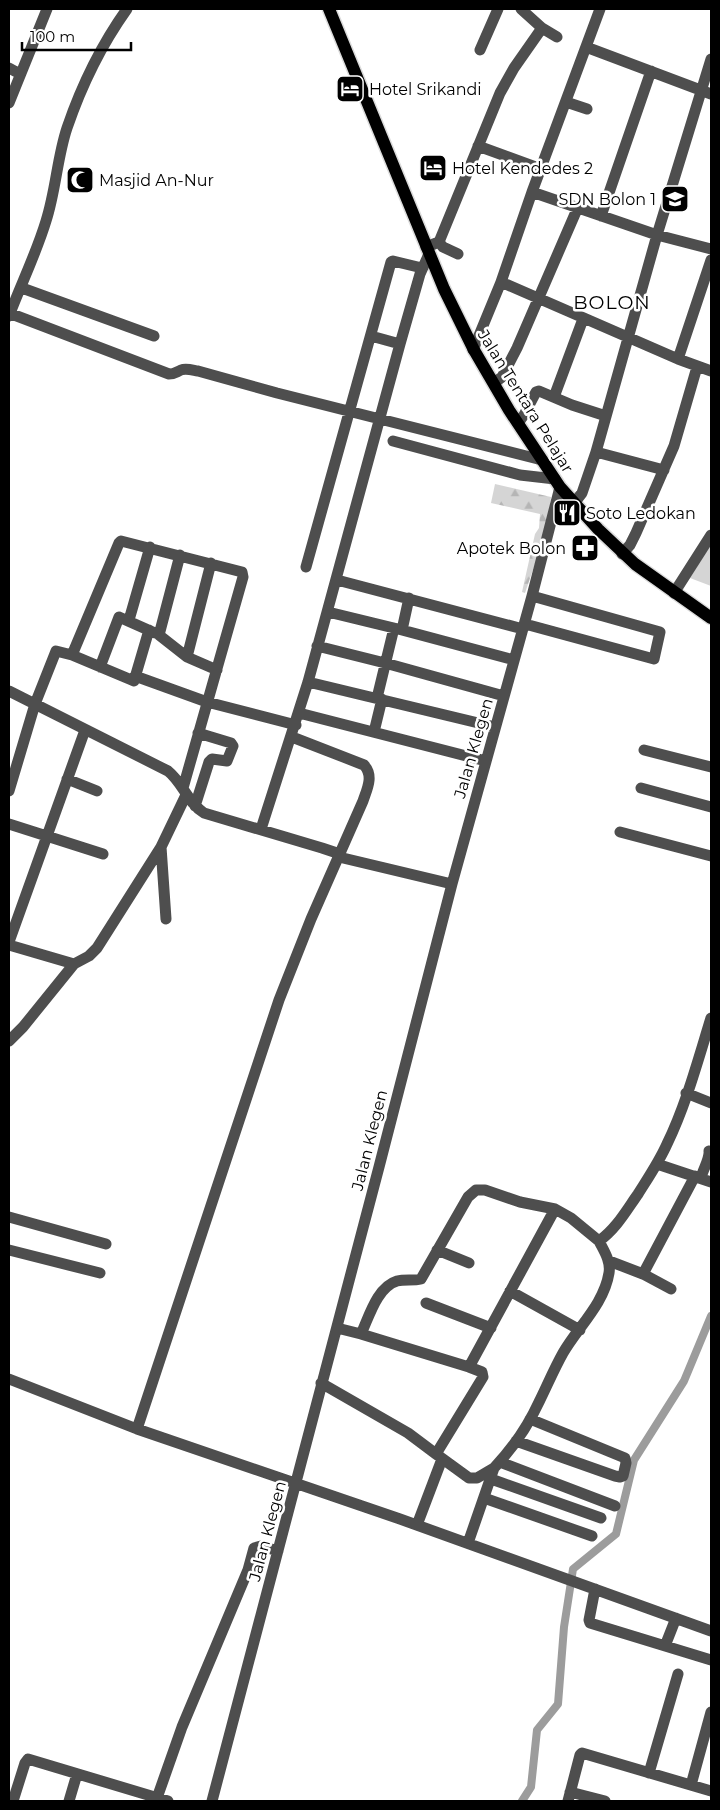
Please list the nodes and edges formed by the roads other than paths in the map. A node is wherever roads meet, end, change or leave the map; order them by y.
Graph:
1 (48, 9) edge
2 (329, 9) edge
3 (498, 9) edge
4 (521, 9) edge
5 (600, 9) edge
6 (121, 10) edge
7 (542, 28) junction
8 (557, 37) dead end
9 (586, 47) junction
10 (480, 50) dead end
11 (711, 60) edge
12 (9, 68) edge
13 (651, 72) junction
14 (20, 74) junction
15 (706, 92) edge
16 (566, 102) junction
17 (9, 103) edge
18 (587, 109) dead end
19 (478, 146) junction
20 (540, 169) junction
21 (532, 192) junction
22 (578, 208) junction
23 (601, 216) junction
24 (657, 235) junction
25 (439, 242) junction
26 (711, 249) edge
27 (428, 250) junction
28 (458, 254) dead end
29 (711, 260) edge
30 (422, 268) junction
31 (501, 282) junction
32 (22, 288) junction
33 (538, 299) junction
34 (9, 314) edge
35 (583, 319) junction
36 (154, 336) dead end
37 (371, 336) junction
38 (628, 338) junction
39 (400, 344) junction
40 (473, 350) junction
41 (678, 359) junction
42 (696, 367) junction
43 (711, 371) edge
44 (494, 383) junction
45 (554, 397) junction
46 (350, 411) junction
47 (606, 416) junction
48 (381, 418) junction
49 (518, 423) junction
50 (393, 441) dead end
51 (596, 452) junction
52 (542, 460) junction
53 (664, 470) junction
54 (557, 483) junction
55 (575, 502) junction
56 (711, 536) edge
57 (150, 547) junction
58 (622, 554) junction
59 (180, 555) junction
60 (211, 563) junction
61 (306, 567) dead end
62 (337, 580) junction
63 (674, 592) junction
64 (532, 596) junction
65 (409, 598) junction
66 (328, 612) junction
67 (711, 618) edge
68 (663, 619) dead end
69 (129, 620) junction
70 (524, 626) junction
71 (398, 629) junction
72 (660, 632) junction
73 (154, 633) junction
74 (317, 646) junction
75 (72, 655) junction
76 (187, 657) junction
77 (514, 660) junction
78 (385, 663) junction
79 (100, 667) junction
80 (217, 670) junction
81 (134, 678) junction
82 (308, 682) junction
83 (9, 691) edge
84 (504, 696) junction
85 (379, 699) junction
86 (201, 703) junction
87 (35, 704) junction
88 (299, 713) junction
89 (296, 725) junction
90 (495, 728) junction
91 (85, 730) junction
92 (374, 732) junction
93 (198, 733) junction
94 (292, 737) junction
95 (644, 750) dead end
96 (486, 760) junction
97 (711, 768) edge
98 (67, 778) junction
99 (641, 788) dead end
100 (9, 791) edge
101 (97, 791) dead end
102 (185, 791) junction
103 (195, 806) junction
104 (711, 807) edge
105 (9, 824) edge
106 (261, 829) junction
107 (620, 832) dead end
108 (47, 835) junction
109 (161, 847) junction
110 (103, 854) dead end
111 (339, 855) junction
112 (711, 856) edge
113 (452, 884) junction
114 (166, 919) dead end
115 (9, 943) edge
116 (74, 964) junction
117 (711, 1018) edge
118 (9, 1041) edge
119 (686, 1093) junction
120 (711, 1103) edge
121 (709, 1150) dead end
122 (657, 1164) junction
123 (702, 1179) edge
124 (555, 1209) junction
125 (9, 1217) edge
126 (599, 1241) junction
127 (106, 1244) dead end
128 (9, 1250) edge
129 (437, 1250) junction
130 (609, 1261) junction
131 (469, 1263) dead end
132 (100, 1273) dead end
133 (643, 1274) junction
134 (672, 1289) dead end
135 (510, 1291) junction
136 (426, 1303) dead end
137 (337, 1328) junction
138 (491, 1328) junction
139 (580, 1330) junction
140 (361, 1334) junction
141 (469, 1367) junction
142 (9, 1379) edge
143 (321, 1383) junction
144 (530, 1419) junction
145 (137, 1429) junction
146 (516, 1441) junction
147 (439, 1457) junction
148 (495, 1470) junction
149 (297, 1484) junction
150 (484, 1498) junction
151 (615, 1506) dead end
152 (601, 1518) dead end
153 (417, 1525) junction
154 (592, 1536) dead end
155 (468, 1544) junction
156 (278, 1551) junction
157 (595, 1589) junction
158 (676, 1618) junction
159 (711, 1631) edge
160 (665, 1646) junction
161 (711, 1660) edge
162 (678, 1674) dead end
163 (711, 1712) edge
164 (648, 1773) junction
165 (77, 1774) junction
166 (691, 1785) junction
167 (711, 1791) edge
168 (132, 1796) edge
169 (569, 1796) edge
170 (163, 1800) edge
171 (13, 1801) edge
172 (69, 1801) edge
173 (212, 1801) edge
174 (605, 1801) edge

1 - 14 street
2 - 27 main road, Jalan Tentara Pelajar
3 - 10 street
4 - 7 street
5 - 9 street
6 - 32 street
7 - 8 street
7 - 19 street
9 - 13 street
9 - 16 street
11 - 15 street
12 - 14 street
13 - 15 street
13 - 23 street
14 - 17 street
15 - 24 street
16 - 18 street
16 - 20 street
19 - 20 street
19 - 25 street
20 - 21 street
21 - 22 street
21 - 31 street
22 - 23 street
22 - 33 street
23 - 24 street
24 - 26 street
24 - 38 street
25 - 27 street
25 - 28 street
27 - 30 street
27 - 40 main road, Jalan Tentara Pelajar
29 - 41 street
30 - 37 street
30 - 39 street
31 - 33 street
31 - 40 street
32 - 34 street
32 - 36 street
33 - 35 street
33 - 44 street
34 - 46 street
35 - 38 street
35 - 45 street
37 - 39 street
37 - 46 street
38 - 41 street
38 - 47 street
39 - 48 street
40 - 44 main road, Jalan Tentara Pelajar
41 - 42 street
42 - 43 street
42 - 53 street
44 - 49 main road, Jalan Tentara Pelajar
45 - 47 street
45 - 49 street
46 - 48 street
46 - 61 street
47 - 51 street
48 - 52 street
48 - 62 street
49 - 52 main road, Jalan Tentara Pelajar
50 - 54 street
51 - 53 street
51 - 55 street
52 - 54 main road, Jalan Tentara Pelajar
53 - 58 street
54 - 55 main road, Jalan Tentara Pelajar
54 - 64 street, Jalan Klegen
55 - 58 main road, Jalan Tentara Pelajar
56 - 63 street
57 - 59 street
57 - 69 street
57 - 75 street
58 - 63 main road, Jalan Tentara Pelajar
59 - 60 street
59 - 73 street
60 - 76 street
60 - 80 street
62 - 65 street
62 - 66 street
63 - 67 main road, Jalan Tentara Pelajar
64 - 70 street, Jalan Klegen
64 - 72 street
65 - 70 street
65 - 71 street
66 - 71 street
66 - 74 street
68 - 72 street
69 - 73 street
69 - 79 street
70 - 72 street
70 - 77 street, Jalan Klegen
71 - 77 street
71 - 78 street
73 - 76 street
73 - 81 street
74 - 78 street
74 - 82 street
75 - 79 street
75 - 87 street
76 - 80 street
77 - 84 street, Jalan Klegen
78 - 84 street
78 - 85 street
79 - 81 street
80 - 86 street
81 - 86 street
82 - 85 street
82 - 88 street
83 - 87 street
84 - 90 street, Jalan Klegen
85 - 90 street
85 - 92 street
86 - 89 street
86 - 93 street
87 - 91 street
87 - 100 street
88 - 89 street
88 - 92 street
89 - 94 street
90 - 96 street, Jalan Klegen
91 - 98 street
91 - 102 street
92 - 96 street
93 - 102 street
93 - 103 street
94 - 106 street
94 - 111 street
95 - 97 street
96 - 113 street, Jalan Klegen
98 - 101 street
98 - 108 street
99 - 104 street
102 - 103 street
102 - 109 street
103 - 106 street
105 - 108 street
106 - 111 street
107 - 112 street
108 - 110 street
108 - 115 street
109 - 114 street
109 - 116 street
111 - 113 street
111 - 145 street
113 - 137 street, Jalan Klegen
115 - 116 street
116 - 118 street
117 - 119 street
119 - 120 street
119 - 122 street
121 - 123 street
122 - 123 street
122 - 126 street
123 - 133 street
124 - 126 street
124 - 129 street
124 - 135 street
125 - 127 street
126 - 130 street
128 - 132 street
129 - 131 street
129 - 140 street
130 - 133 street
130 - 139 street
133 - 134 street
135 - 138 street
135 - 139 street
136 - 138 street
137 - 140 street
137 - 143 street, Jalan Klegen
138 - 141 street
139 - 144 street
140 - 141 street
141 - 147 street
142 - 145 street
143 - 147 street
143 - 149 street, Jalan Klegen
144 - 146 street
144 - 146 street
145 - 149 street
146 - 148 street
147 - 148 street
147 - 153 street
148 - 150 street
148 - 151 street
148 - 152 street
149 - 153 street
149 - 156 street, Jalan Klegen
150 - 154 street
150 - 155 street
153 - 155 street
155 - 157 street
156 - 170 street
156 - 173 street, Jalan Klegen
157 - 158 street
157 - 160 street
158 - 159 street
158 - 160 street
160 - 161 street
162 - 164 street
163 - 166 street
164 - 166 street
164 - 169 street
165 - 168 street
165 - 171 street
165 - 172 street
166 - 167 street
168 - 170 street
169 - 174 street

